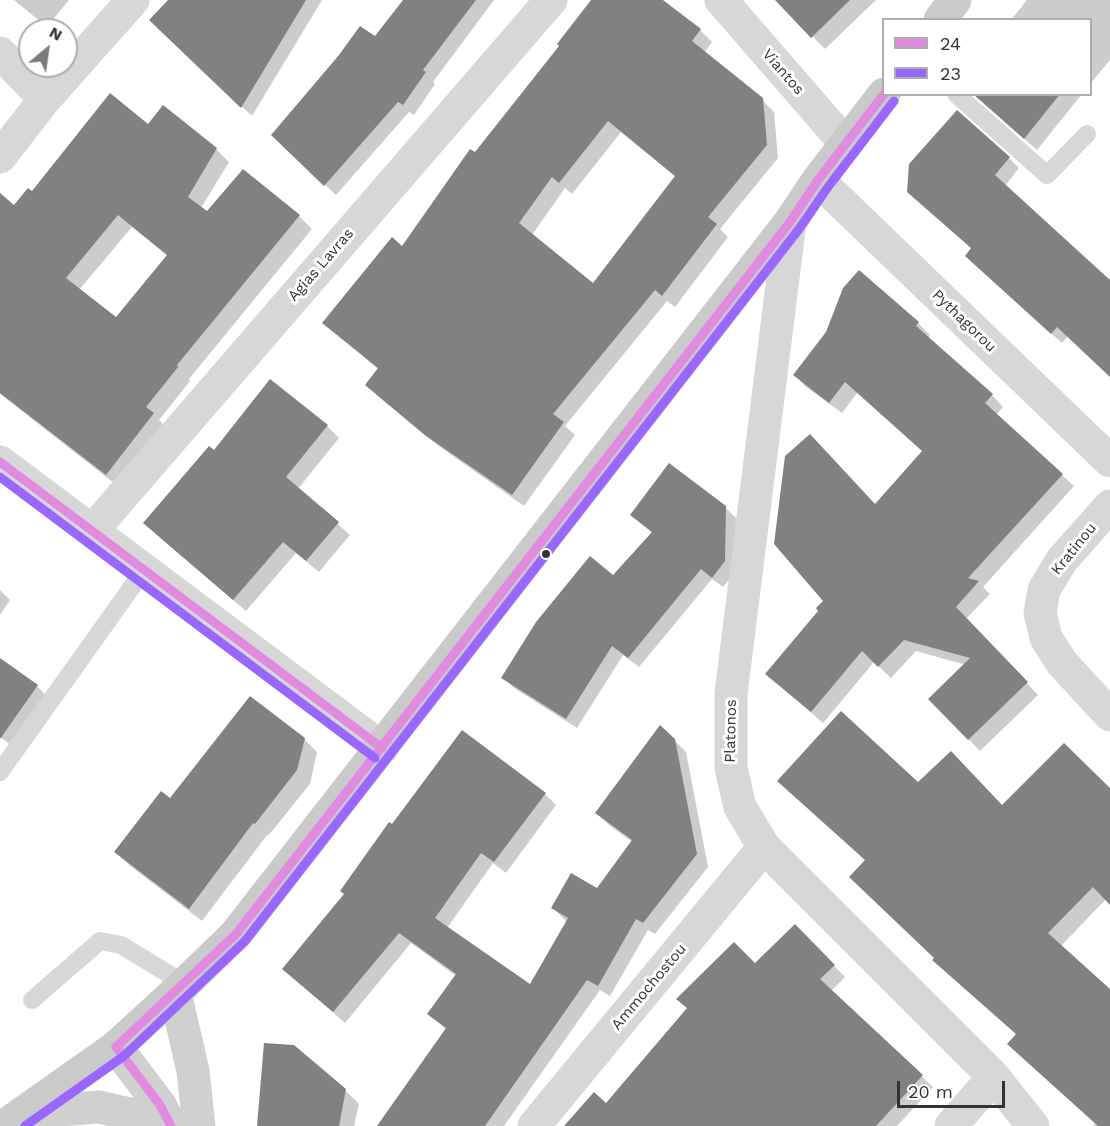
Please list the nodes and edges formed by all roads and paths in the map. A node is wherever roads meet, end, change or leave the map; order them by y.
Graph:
1 (133, 0) edge
2 (551, 0) edge
3 (721, 0) edge
4 (955, 0) edge
5 (942, 18) edge
6 (0, 53) edge
7 (882, 96) edge
8 (959, 96) edge
9 (45, 99) junction
10 (1087, 134) dead end
11 (845, 143) junction
12 (0, 157) edge
13 (818, 180) junction
14 (790, 222) junction
15 (0, 462) edge
16 (1110, 462) edge
17 (1110, 506) edge
18 (92, 531) junction
19 (144, 570) junction
20 (1110, 715) edge
21 (382, 748) junction
22 (0, 772) edge
23 (764, 847) junction
24 (180, 989) junction
25 (32, 1000) dead end
26 (116, 1047) junction
27 (994, 1077) junction
28 (14, 1120) edge
29 (158, 1126) edge
30 (171, 1126) edge
31 (198, 1126) edge
32 (534, 1126) edge
33 (951, 1126) edge
34 (1033, 1126) edge

1 - 9 street
2 - 18 street, Agias Lavras
3 - 11 street, Viantos
4 - 5 main road
6 - 9 street
7 - 11 main road
8 - 10 lane
9 - 12 street
11 - 13 main road
13 - 14 main road
13 - 16 street, Pythagorou
14 - 21 main road
14 - 23 street, Platonos
15 - 18 street
17 - 20 street, Kratinou
18 - 19 street
19 - 21 street
19 - 22 lane
21 - 24 main road
23 - 27 street, Platonos
23 - 32 street, Ammochostou
24 - 25 lane
24 - 26 main road
24 - 31 street
26 - 28 main road
26 - 30 street
27 - 33 street
27 - 34 street, Platonos
28 - 29 street

